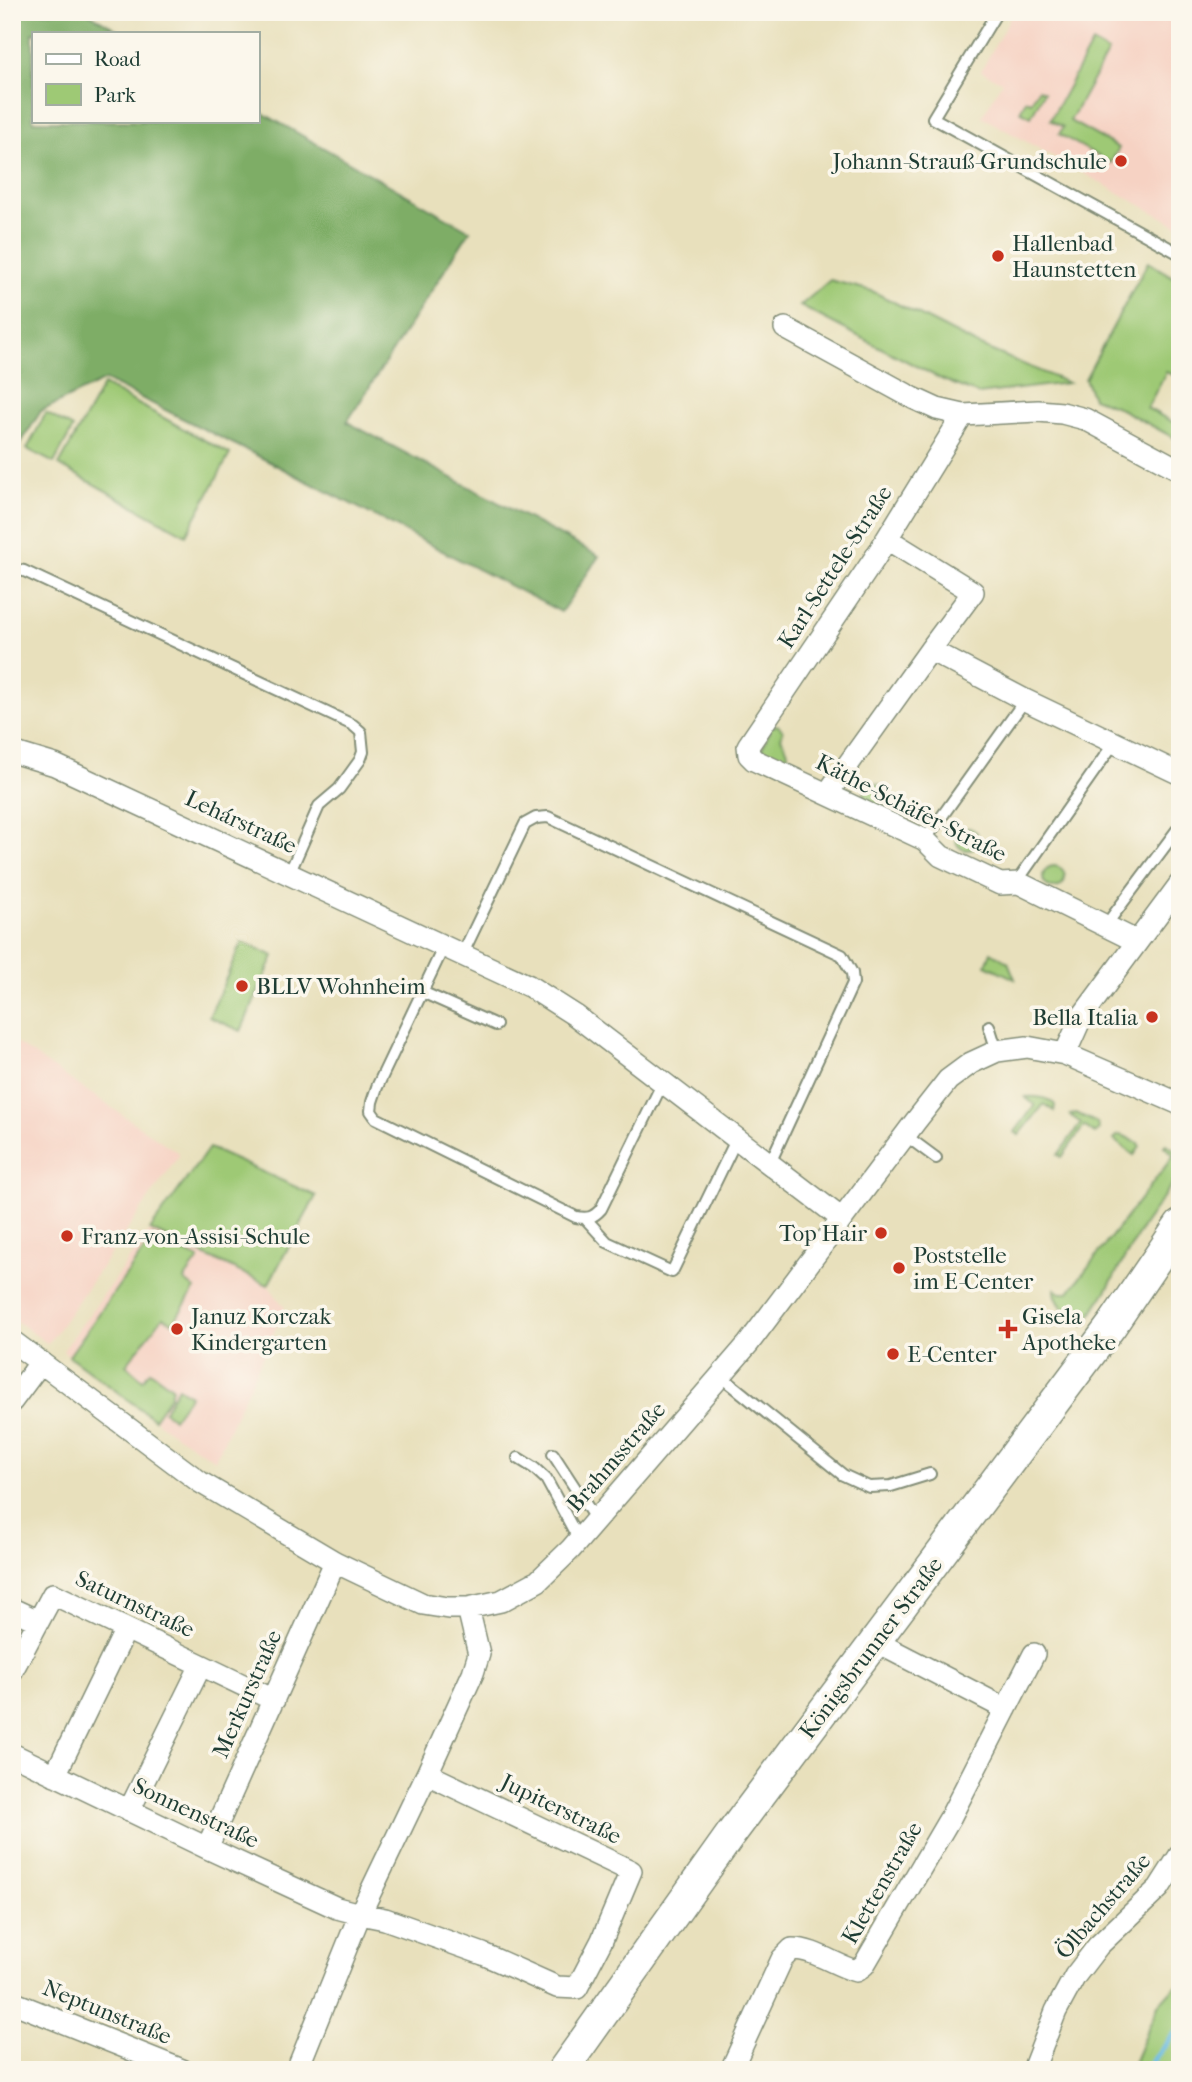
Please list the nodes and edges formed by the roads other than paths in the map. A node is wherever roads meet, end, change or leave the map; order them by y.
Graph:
1 (996, 12) edge
2 (1180, 254) edge
3 (785, 328) dead end
4 (963, 415) junction
5 (1180, 470) edge
6 (887, 539) junction
7 (12, 569) edge
8 (930, 650) junction
9 (1025, 700) junction
10 (1114, 743) junction
11 (748, 746) joint
12 (12, 752) edge
13 (1180, 774) edge
14 (827, 794) junction
15 (1180, 826) edge
16 (925, 840) junction
17 (289, 874) junction
18 (1016, 883) junction
19 (1180, 884) edge
20 (1170, 909) edge
21 (1106, 925) junction
22 (1136, 941) junction
23 (453, 951) junction
24 (422, 992) junction
25 (496, 1025) dead end
26 (989, 1026) dead end
27 (997, 1051) junction
28 (1065, 1054) junction
29 (663, 1082) junction
30 (1180, 1104) edge
31 (905, 1135) junction
32 (737, 1138) junction
33 (936, 1158) dead end
34 (770, 1163) junction
35 (585, 1219) junction
36 (842, 1219) junction
37 (1180, 1226) edge
38 (12, 1341) edge
39 (41, 1362) junction
40 (721, 1376) junction
41 (12, 1401) edge
42 (553, 1454) dead end
43 (517, 1458) dead end
44 (930, 1474) dead end
45 (596, 1520) junction
46 (579, 1540) junction
47 (335, 1562) junction
48 (468, 1608) junction
49 (12, 1609) edge
50 (38, 1622) junction
51 (126, 1629) junction
52 (876, 1642) junction
53 (1034, 1654) dead end
54 (201, 1665) junction
55 (12, 1671) edge
56 (274, 1700) junction
57 (1006, 1709) junction
58 (12, 1754) edge
59 (427, 1774) junction
60 (55, 1775) junction
61 (129, 1811) junction
62 (207, 1848) junction
63 (1180, 1855) edge
64 (360, 1914) junction
65 (577, 1988) joint
66 (12, 2002) edge
67 (565, 2069) edge
68 (182, 2070) edge
69 (297, 2070) edge
70 (731, 2070) edge
71 (1033, 2070) edge

1 - 2 lane
3 - 4 street
4 - 5 street
4 - 6 street, Karl-Settele-Straße
6 - 8 street
6 - 11 street, Karl-Settele-Straße
7 - 17 lane
8 - 9 street
8 - 14 street
9 - 10 street
9 - 16 lane
10 - 13 street
10 - 18 lane
11 - 14 street, Käthe-Schäfer-Straße
12 - 17 street, Lehárstraße
14 - 16 street, Käthe-Schäfer-Straße
15 - 21 lane
16 - 18 street, Käthe-Schäfer-Straße
17 - 23 street, Lehárstraße
18 - 21 street, Käthe-Schäfer-Straße
19 - 20 street
20 - 22 street
21 - 22 street, Käthe-Schäfer-Straße
22 - 28 street
23 - 24 lane
23 - 29 street, Lehárstraße
23 - 34 lane
24 - 25 lane
24 - 35 lane
26 - 27 lane
27 - 28 street, Brahmsstraße
27 - 31 street, Brahmsstraße
28 - 30 street, Brahmsstraße
29 - 32 street, Lehárstraße
29 - 35 lane
31 - 33 lane
31 - 36 street, Brahmsstraße
32 - 34 street, Lehárstraße
32 - 35 lane
34 - 36 street, Lehárstraße
36 - 40 street, Brahmsstraße
37 - 52 main road, Königsbrunner Straße
38 - 39 street, Brahmsstraße
39 - 41 street
39 - 47 street, Brahmsstraße
40 - 44 lane
40 - 45 street, Brahmsstraße
42 - 45 lane
43 - 46 lane
45 - 46 street, Brahmsstraße
46 - 48 street, Brahmsstraße
47 - 48 street, Brahmsstraße
47 - 56 street, Merkurstraße
48 - 59 street
49 - 50 street
50 - 51 street, Saturnstraße
50 - 55 street, Saturnstraße
51 - 54 street, Saturnstraße
51 - 60 street
52 - 57 street
52 - 67 main road, Königsbrunner Straße
53 - 57 street, Klettenstraße
54 - 56 street, Saturnstraße
54 - 61 street
56 - 62 street, Merkurstraße
57 - 70 street, Klettenstraße
58 - 60 street, Sonnenstraße
59 - 64 street
59 - 65 street, Jupiterstraße
60 - 61 street, Sonnenstraße
61 - 62 street, Sonnenstraße
62 - 64 street, Sonnenstraße
63 - 71 street, Ölbachstraße
64 - 65 street, Sonnenstraße
64 - 69 street
66 - 68 street, Neptunstraße

